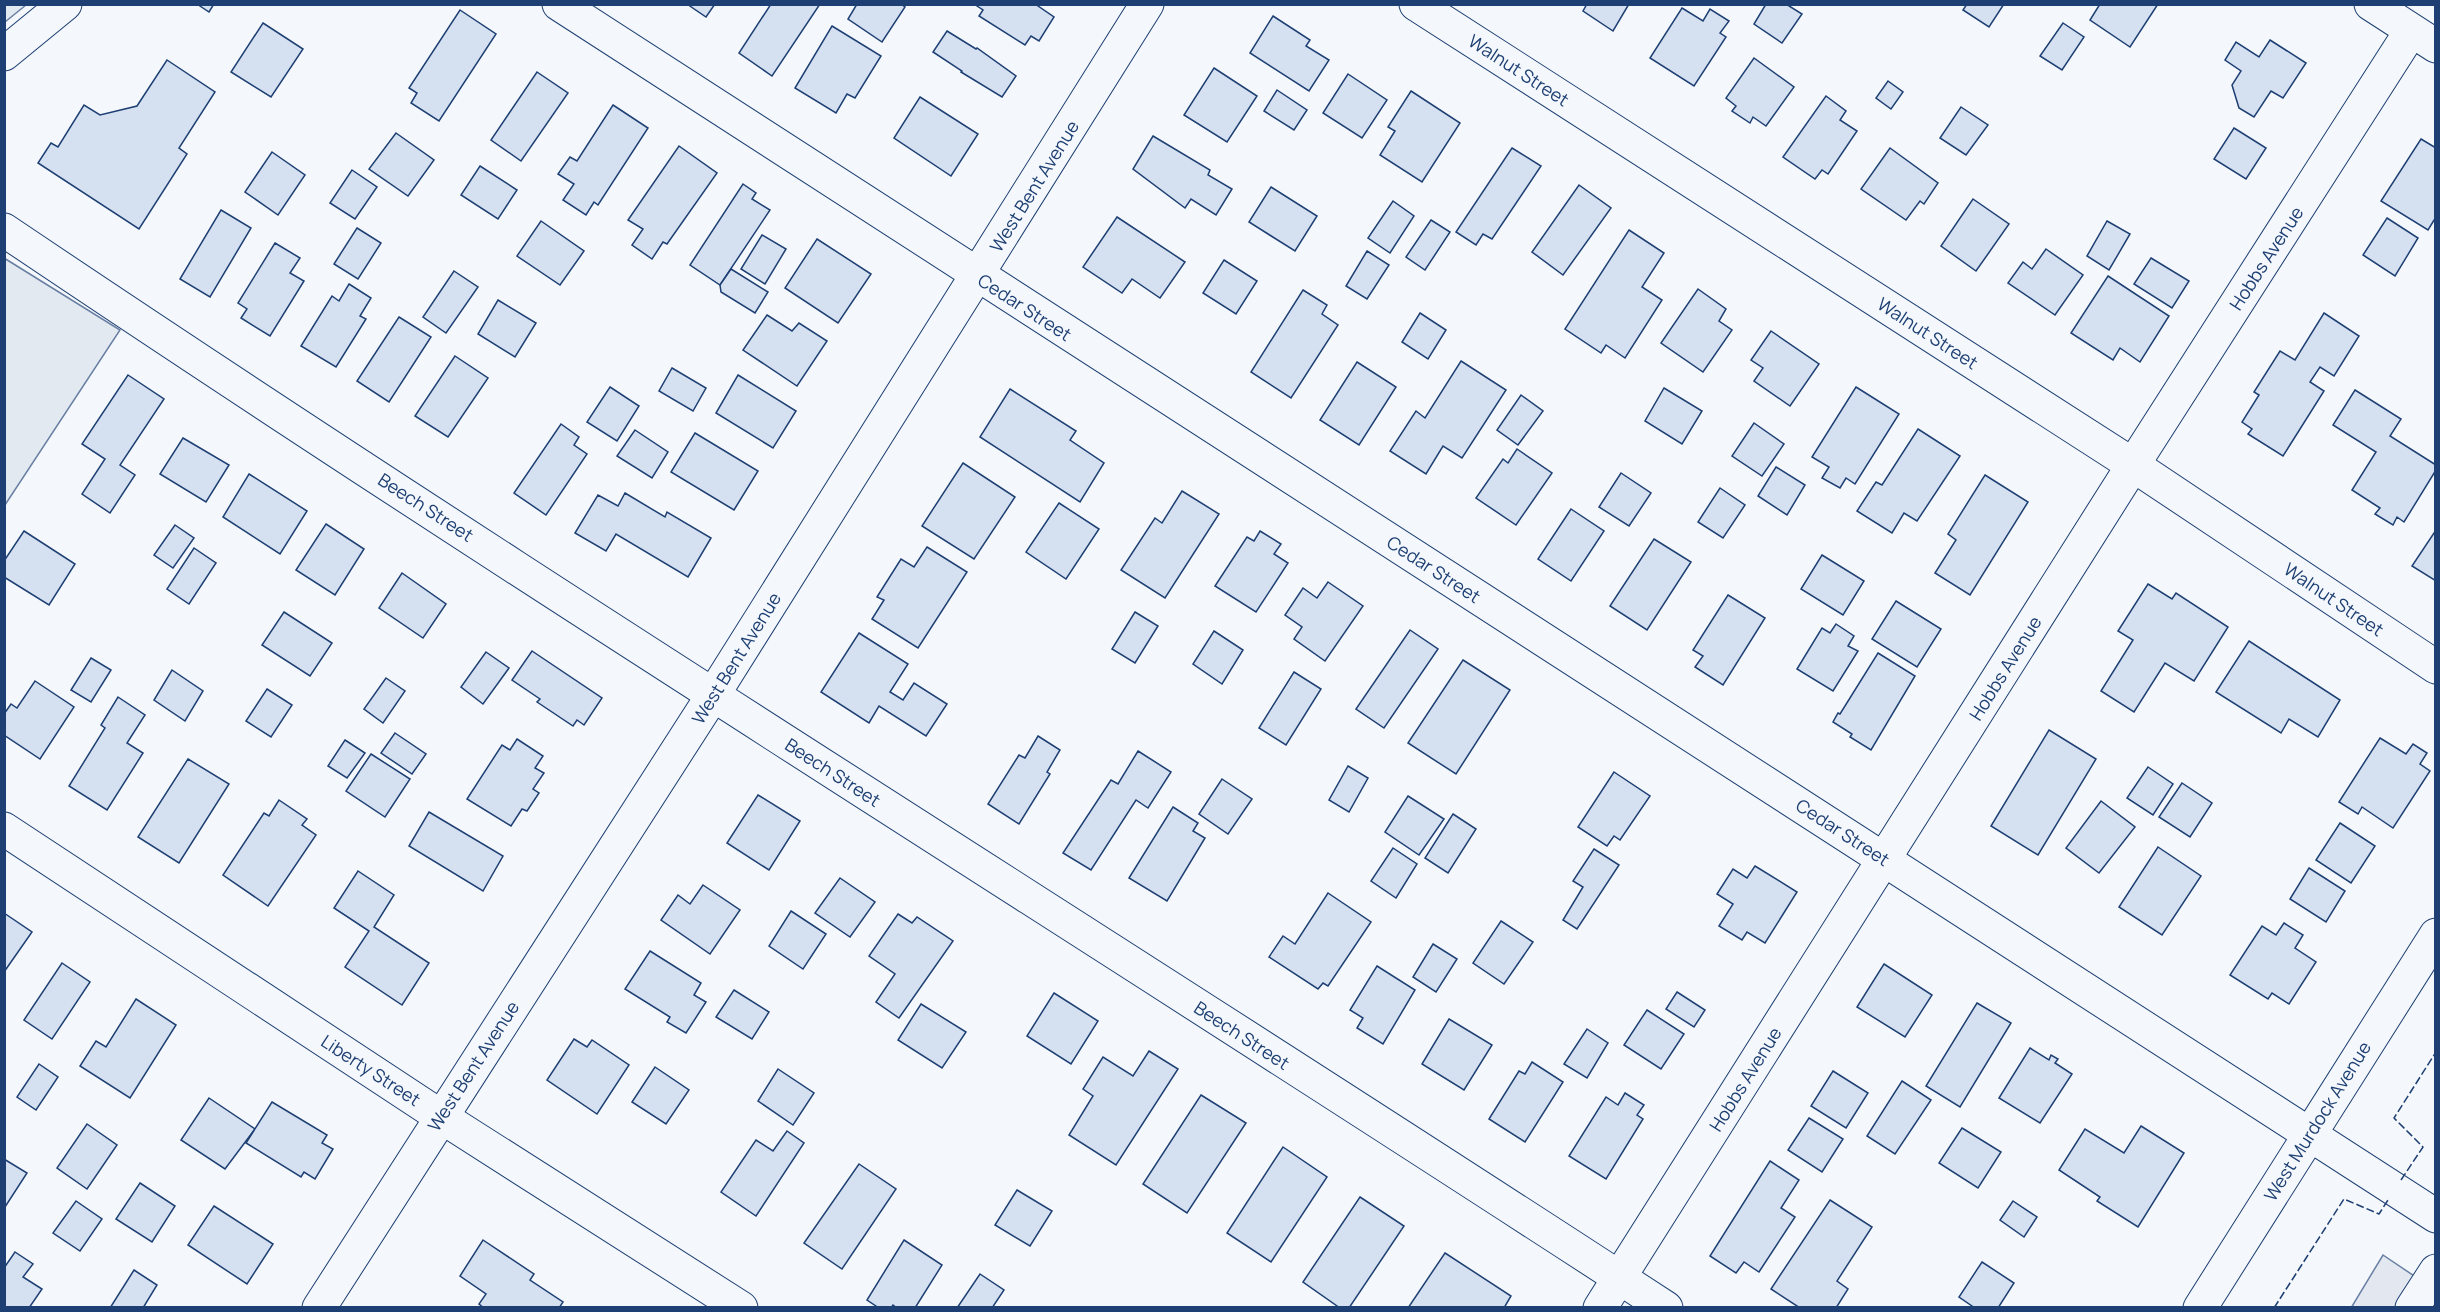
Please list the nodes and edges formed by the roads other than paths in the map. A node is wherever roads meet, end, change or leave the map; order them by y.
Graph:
1 (64, 4) edge
2 (559, 4) edge
3 (1147, 4) edge
4 (1416, 4) edge
5 (2371, 4) edge
6 (2423, 38) edge
7 (4, 54) edge
8 (4, 230) edge
9 (978, 277) junction
10 (2133, 465) junction
11 (2436, 667) edge
12 (713, 695) junction
13 (4, 829) edge
14 (1885, 858) junction
15 (2436, 936) edge
16 (440, 1116) junction
17 (2309, 1135) junction
18 (2436, 1216) edge
19 (2436, 1270) edge
20 (1619, 1277) junction
21 (319, 1308) edge
22 (741, 1308) edge
23 (1600, 1308) edge
24 (1666, 1308) edge
25 (2200, 1308) edge
26 (2412, 1308) edge

1 - 7 street
2 - 9 street, Cedar Street
3 - 9 street, West Bent Avenue
4 - 10 street, Walnut Street
5 - 6 street
6 - 10 street, Hobbs Avenue
8 - 12 street, Beech Street
9 - 12 street, West Bent Avenue
9 - 14 street, Cedar Street
10 - 11 street, Walnut Street
10 - 14 street, Hobbs Avenue
12 - 16 street, West Bent Avenue
12 - 20 street, Beech Street
13 - 16 street, Liberty Street
14 - 17 street, Cedar Street
14 - 20 street, Hobbs Avenue
15 - 17 street, West Murdock Avenue
16 - 21 street, West Bent Avenue
16 - 22 street, Liberty Street
17 - 18 street, Cedar Street
17 - 25 street, West Murdock Avenue
19 - 26 street
20 - 23 street, Hobbs Avenue
20 - 24 street, Beech Street

